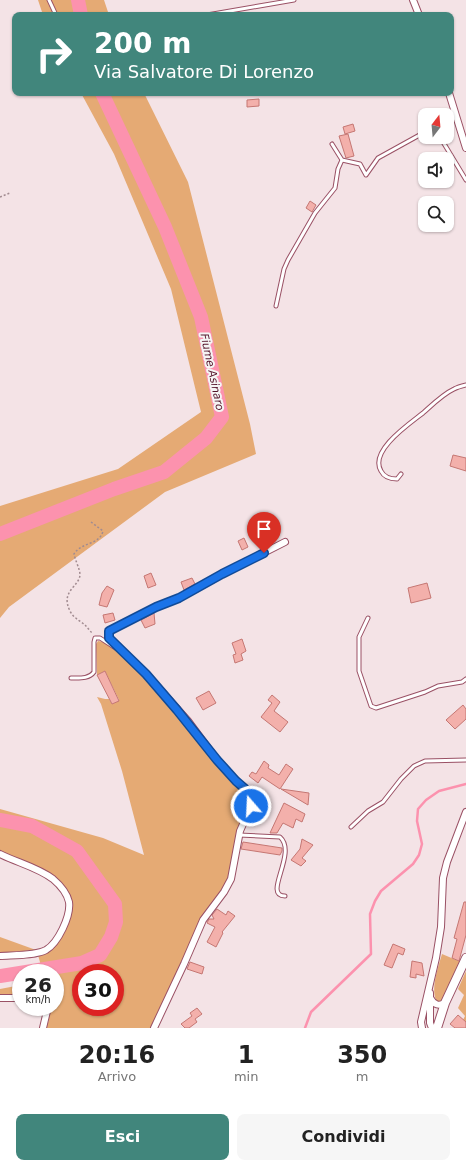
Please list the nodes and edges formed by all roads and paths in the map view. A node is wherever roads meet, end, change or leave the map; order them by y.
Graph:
1 (49, 0) edge
2 (294, 0) edge
3 (412, 0) edge
4 (55, 12) edge
5 (227, 12) edge
6 (418, 12) edge
7 (450, 96) edge
8 (418, 136) edge
9 (332, 144) dead end
10 (444, 144) edge
11 (466, 148) edge
12 (342, 160) junction
13 (466, 180) edge
14 (10, 193) dead end
15 (0, 197) edge
16 (276, 306) dead end
17 (466, 385) edge
18 (401, 474) dead end
19 (91, 522) dead end
20 (285, 542) dead end
21 (368, 618) dead end
22 (95, 638) junction
23 (128, 657) junction
24 (71, 678) dead end
25 (466, 679) edge
26 (466, 760) edge
27 (466, 812) edge
28 (351, 827) dead end
29 (239, 835) junction
30 (0, 854) edge
31 (285, 896) dead end
32 (0, 956) edge
33 (466, 958) edge
34 (430, 986) junction
35 (451, 992) junction
36 (0, 998) edge
37 (12, 998) edge
38 (430, 999) junction
39 (445, 1003) junction
40 (46, 1016) edge
41 (43, 1028) edge
42 (154, 1028) edge
43 (422, 1028) edge
44 (432, 1028) edge
45 (437, 1028) edge
46 (443, 1028) edge

1 - 4 lane
2 - 5 lane
3 - 6 street
7 - 11 street
8 - 12 lane
9 - 12 lane
10 - 13 lane
12 - 16 lane
14 - 15 path
17 - 18 lane
19 - 22 path
20 - 23 street
21 - 25 lane
22 - 23 lane
22 - 24 lane
23 - 29 street
26 - 28 lane
27 - 34 street
29 - 31 lane
29 - 42 street
30 - 32 street
33 - 35 street
34 - 38 street
34 - 43 street
35 - 39 street
35 - 46 street
36 - 37 street
38 - 39 street
38 - 44 street
39 - 45 street
40 - 41 street

